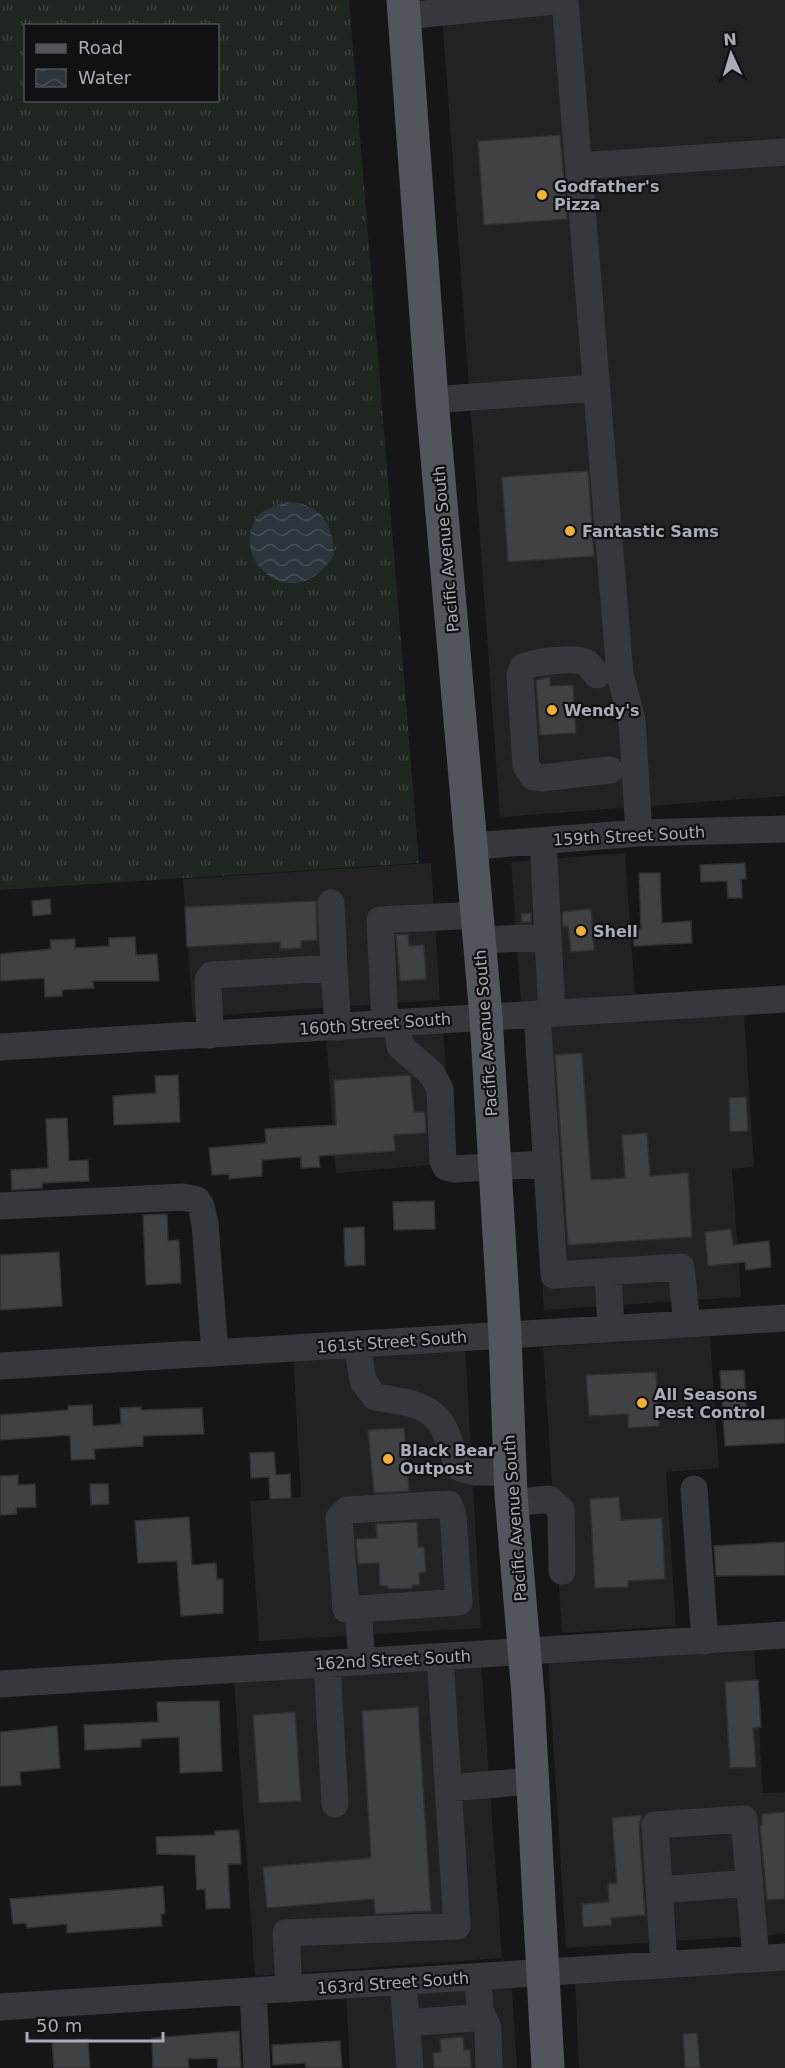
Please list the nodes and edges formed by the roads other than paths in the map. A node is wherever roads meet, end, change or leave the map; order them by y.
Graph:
1 (404, 8) edge
2 (785, 152) edge
3 (579, 166) junction
4 (595, 388) junction
5 (432, 400) junction
6 (597, 675) dead end
7 (610, 770) dead end
8 (785, 828) edge
9 (639, 833) junction
10 (543, 841) junction
11 (473, 846) junction
12 (331, 903) dead end
13 (479, 928) junction
14 (548, 937) junction
15 (334, 968) junction
16 (785, 999) edge
17 (544, 1013) junction
18 (486, 1017) junction
19 (391, 1023) junction
20 (338, 1027) junction
21 (210, 1035) junction
22 (0, 1047) edge
23 (546, 1164) junction
24 (494, 1167) junction
25 (0, 1206) edge
26 (608, 1272) junction
27 (785, 1318) edge
28 (687, 1324) junction
29 (611, 1328) junction
30 (506, 1335) junction
31 (357, 1344) junction
32 (214, 1353) junction
33 (0, 1366) edge
34 (512, 1487) junction
35 (694, 1489) dead end
36 (562, 1571) dead end
37 (358, 1609) junction
38 (785, 1635) edge
39 (705, 1641) junction
40 (525, 1652) junction
41 (440, 1658) junction
42 (362, 1662) junction
43 (327, 1664) junction
44 (0, 1684) edge
45 (532, 1781) junction
46 (448, 1788) junction
47 (335, 1804) dead end
48 (750, 1883) junction
49 (659, 1890) junction
50 (785, 1957) edge
51 (756, 1959) junction
52 (664, 1965) junction
53 (542, 1973) junction
54 (478, 1977) junction
55 (403, 1982) junction
56 (290, 1989) junction
57 (253, 1991) junction
58 (0, 2007) edge
59 (480, 2010) junction
60 (406, 2023) junction
61 (257, 2068) edge
62 (410, 2068) edge
63 (489, 2068) edge
64 (548, 2068) edge

1 - 3 street
1 - 5 main road, Pacific Avenue South
2 - 3 street
3 - 4 street
4 - 5 street
4 - 9 street
5 - 11 main road, Pacific Avenue South
6 - 7 street
8 - 9 street, 159th Street South
9 - 10 street, 159th Street South
10 - 11 street, 159th Street South
10 - 14 street
11 - 13 main road, Pacific Avenue South
12 - 15 street
13 - 14 street
13 - 18 main road, Pacific Avenue South
13 - 19 street
14 - 17 street
15 - 20 street
15 - 21 street
16 - 17 street, 160th Street South
17 - 18 street, 160th Street South
17 - 23 street
18 - 19 street, 160th Street South
18 - 24 main road, Pacific Avenue South
19 - 20 street, 160th Street South
19 - 24 street
20 - 21 street, 160th Street South
21 - 22 street, 160th Street South
23 - 24 street
23 - 26 street
24 - 30 main road, Pacific Avenue South
25 - 32 street
26 - 28 street
26 - 29 street
27 - 28 street, 161st Street South
28 - 29 street, 161st Street South
29 - 30 street, 161st Street South
30 - 31 street, 161st Street South
30 - 34 main road, Pacific Avenue South
31 - 32 street, 161st Street South
31 - 34 street
32 - 33 street, 161st Street South
34 - 36 street
34 - 40 main road, Pacific Avenue South
35 - 39 street
37 - 37 street
37 - 42 street
38 - 39 street, 162nd Street South
39 - 40 street, 162nd Street South
40 - 41 street, 162nd Street South
40 - 45 main road, Pacific Avenue South
41 - 42 street, 162nd Street South
41 - 46 street
42 - 43 street, 162nd Street South
43 - 44 street, 162nd Street South
43 - 47 street
45 - 46 street
45 - 53 main road, Pacific Avenue South
46 - 56 street
48 - 49 street
48 - 49 street
48 - 51 street
49 - 52 street
50 - 51 street, 163rd Street South
51 - 52 street, 163rd Street South
52 - 53 street, 163rd Street South
53 - 54 street, 163rd Street South
53 - 64 main road, Pacific Avenue South
54 - 55 street, 163rd Street South
54 - 59 street
55 - 56 street, 163rd Street South
55 - 60 street
56 - 57 street, 163rd Street South
57 - 58 street, 163rd Street South
57 - 61 street
59 - 60 street
59 - 63 street
60 - 62 street

